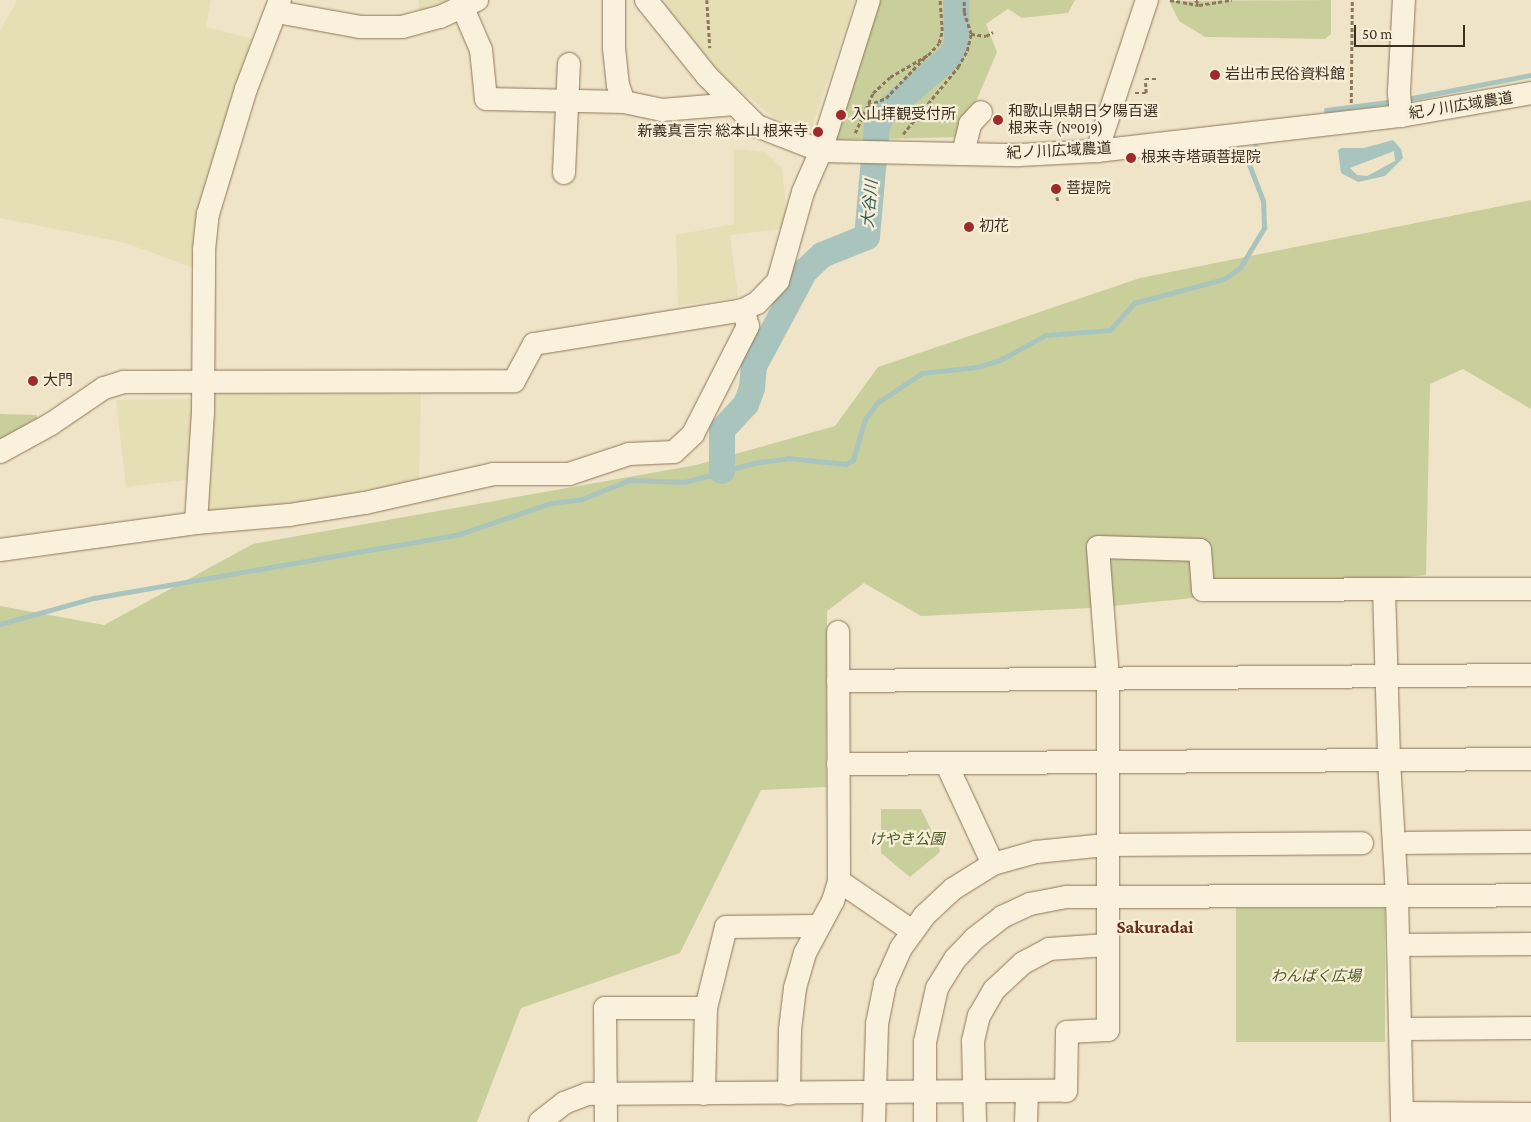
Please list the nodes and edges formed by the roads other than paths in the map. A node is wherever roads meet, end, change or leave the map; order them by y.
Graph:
1 (614, 0) edge
2 (646, 0) edge
3 (869, 0) edge
4 (1147, 0) edge
5 (1404, 0) edge
6 (470, 4) edge
7 (278, 6) edge
8 (569, 64) dead end
9 (1531, 93) edge
10 (569, 101) junction
11 (624, 102) junction
12 (735, 104) junction
13 (1400, 104) junction
14 (981, 112) dead end
15 (821, 151) junction
16 (1098, 151) junction
17 (963, 153) junction
18 (564, 173) dead end
19 (743, 310) junction
20 (203, 380) junction
21 (0, 452) edge
22 (196, 523) junction
23 (0, 550) edge
24 (1384, 589) junction
25 (1531, 589) edge
26 (838, 632) dead end
27 (1531, 674) edge
28 (1387, 675) junction
29 (1108, 678) junction
30 (838, 681) junction
31 (1531, 759) edge
32 (1108, 761) junction
33 (1389, 761) junction
34 (838, 764) junction
35 (946, 765) junction
36 (1531, 842) edge
37 (1362, 843) dead end
38 (1407, 843) dead end
39 (1106, 845) junction
40 (992, 864) junction
41 (839, 881) junction
42 (1531, 895) edge
43 (1398, 896) junction
44 (1107, 897) junction
45 (818, 926) junction
46 (912, 931) junction
47 (1531, 944) edge
48 (1107, 945) junction
49 (1399, 945) junction
50 (706, 1008) junction
51 (1531, 1028) edge
52 (1402, 1029) junction
53 (975, 1090) junction
54 (1026, 1091) junction
55 (924, 1092) junction
56 (874, 1093) junction
57 (606, 1094) junction
58 (704, 1094) junction
59 (789, 1094) junction
60 (1531, 1114) edge
61 (1402, 1118) edge
62 (540, 1122) edge
63 (606, 1122) edge
64 (874, 1122) edge
65 (925, 1122) edge
66 (975, 1122) edge
67 (1026, 1122) edge

1 - 11 street
2 - 12 street, 紀ノ川広域農道
3 - 15 street
4 - 16 street
5 - 13 street
6 - 7 street
6 - 10 street
7 - 20 street
8 - 10 street
9 - 13 street, 紀ノ川広域農道
10 - 11 street
10 - 18 street
11 - 12 street
12 - 15 street, 紀ノ川広域農道
13 - 16 street, 紀ノ川広域農道
14 - 17 street
15 - 17 street, 紀ノ川広域農道
15 - 19 street
16 - 17 street, 紀ノ川広域農道
19 - 20 street
19 - 22 street
20 - 21 street
20 - 22 street
22 - 23 street
24 - 25 street
24 - 28 street
24 - 29 street
26 - 30 street
27 - 28 street
28 - 29 street
28 - 33 street
29 - 30 street
29 - 32 street
30 - 34 street
31 - 33 street
32 - 33 street
32 - 35 street
32 - 39 street
33 - 43 street
34 - 35 street
34 - 41 street
35 - 40 street
36 - 38 street
37 - 39 street
39 - 40 street
39 - 44 street
40 - 46 street
41 - 45 street
41 - 46 street
42 - 43 street
43 - 44 street
43 - 49 street
44 - 48 street
44 - 55 street
45 - 50 street
45 - 59 street
46 - 56 street
47 - 49 street
48 - 53 street
48 - 54 street
49 - 52 street
50 - 57 street
50 - 58 street
51 - 52 street
52 - 61 street
53 - 54 street
53 - 55 street
53 - 66 street
54 - 67 street
55 - 56 street
55 - 65 street
56 - 59 street
56 - 64 street
57 - 58 street
57 - 62 street
57 - 63 street
58 - 59 street
60 - 61 street

